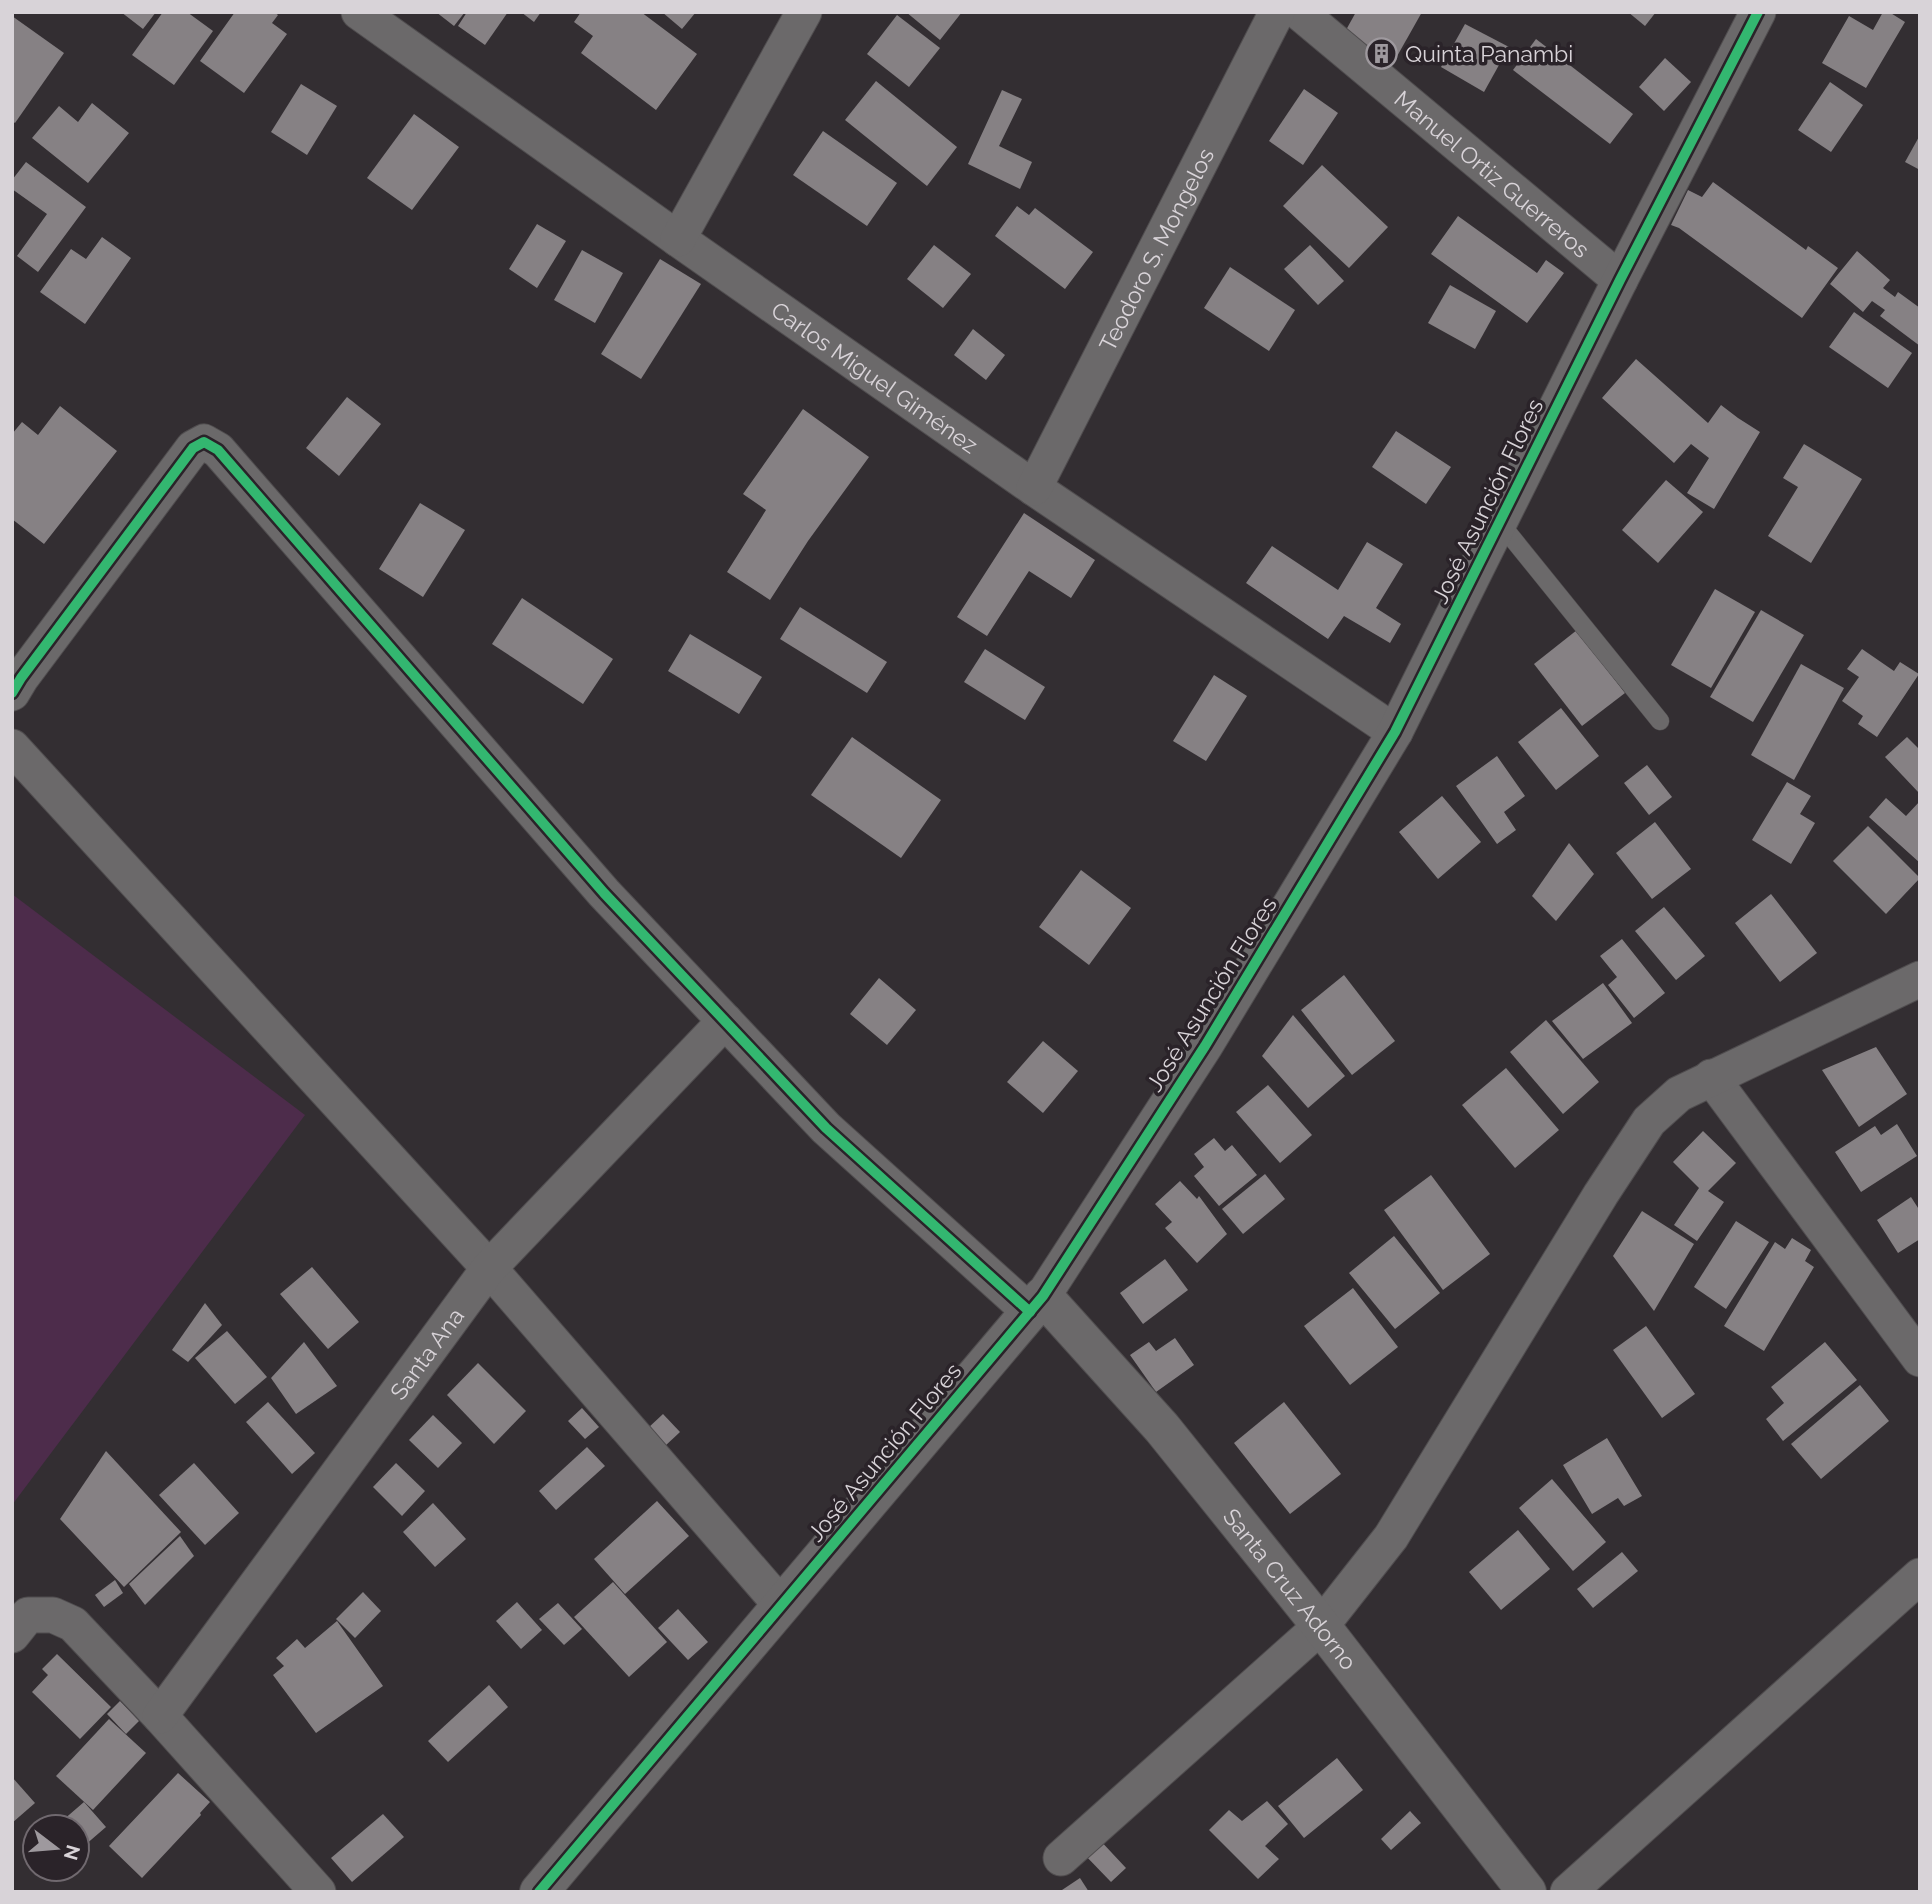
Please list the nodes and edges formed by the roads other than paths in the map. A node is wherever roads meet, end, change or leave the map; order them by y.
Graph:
1 (359, 12) edge
2 (804, 12) edge
3 (1277, 12) edge
4 (1299, 12) edge
5 (1758, 12) edge
6 (678, 239) junction
7 (1620, 281) junction
8 (1034, 488) junction
9 (1500, 523) junction
10 (12, 693) edge
11 (1660, 720) dead end
12 (1395, 732) junction
13 (12, 747) edge
14 (1920, 979) edge
15 (725, 1021) junction
16 (1711, 1077) junction
17 (489, 1268) junction
18 (1037, 1304) junction
19 (1920, 1359) edge
20 (1920, 1576) edge
21 (781, 1605) junction
22 (1321, 1626) junction
23 (12, 1635) edge
24 (160, 1716) junction
25 (1061, 1858) dead end
26 (318, 1892) edge
27 (539, 1892) edge
28 (1527, 1892) edge
29 (1568, 1892) edge

1 - 6 street, Carlos Miguel Giménez
2 - 6 street
3 - 8 street, Teodoro S. Mongelos
4 - 7 street, Manuel Ortiz Guerreros
5 - 7 street, José Asunción Flores
6 - 8 street, Carlos Miguel Giménez
7 - 9 street, José Asunción Flores
8 - 12 street, Carlos Miguel Giménez
9 - 11 lane
9 - 12 street, José Asunción Flores
10 - 15 street
12 - 18 street, José Asunción Flores
13 - 17 street
14 - 16 street
15 - 17 street, Santa Ana
15 - 18 street
16 - 19 street
16 - 22 street
17 - 21 street
17 - 24 street, Santa Ana
18 - 21 street, José Asunción Flores
18 - 22 street, Santa Cruz Adorno
20 - 29 street
21 - 27 street, José Asunción Flores
22 - 25 street
22 - 28 street, Santa Cruz Adorno
23 - 24 street
24 - 26 street

